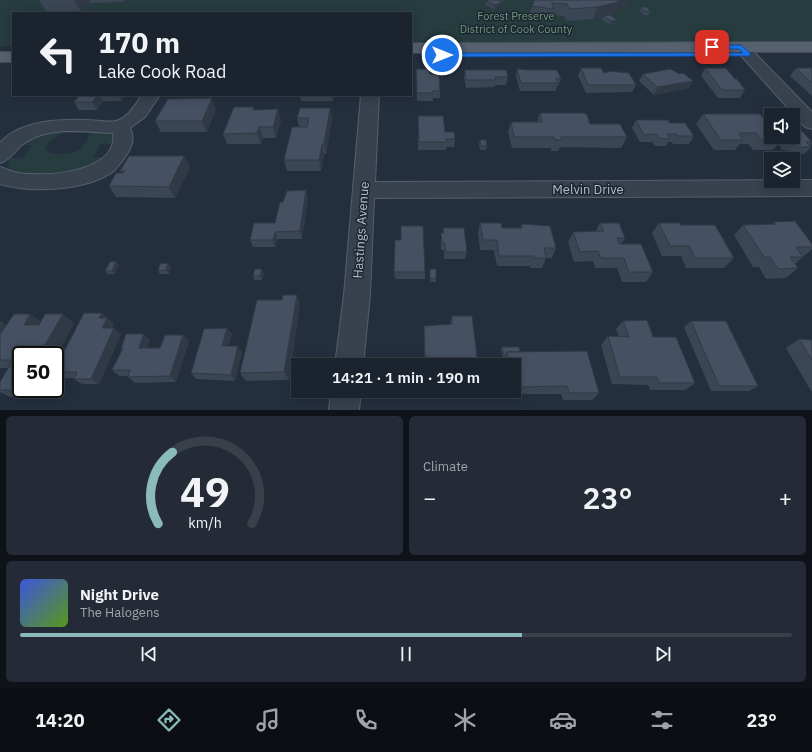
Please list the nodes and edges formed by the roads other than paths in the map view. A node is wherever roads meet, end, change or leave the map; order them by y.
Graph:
1 (812, 47) edge
2 (412, 48) edge
3 (0, 50) edge
4 (12, 50) edge
5 (744, 51) junction
6 (412, 55) edge
7 (812, 55) edge
8 (0, 57) edge
9 (12, 57) edge
10 (150, 96) edge
11 (370, 96) edge
12 (812, 123) edge
13 (120, 126) junction
14 (0, 156) edge
15 (0, 174) edge
16 (812, 188) edge
17 (364, 190) junction
18 (350, 358) edge
19 (345, 398) edge
20 (344, 410) edge

1 - 5 main road
2 - 5 main road
3 - 4 main road
5 - 6 main road
5 - 7 main road
5 - 12 street
8 - 9 main road
10 - 13 street
11 - 17 street, Hastings Avenue
13 - 14 street
13 - 15 street
16 - 17 street, Melvin Drive
17 - 18 street, Hastings Avenue
19 - 20 street

